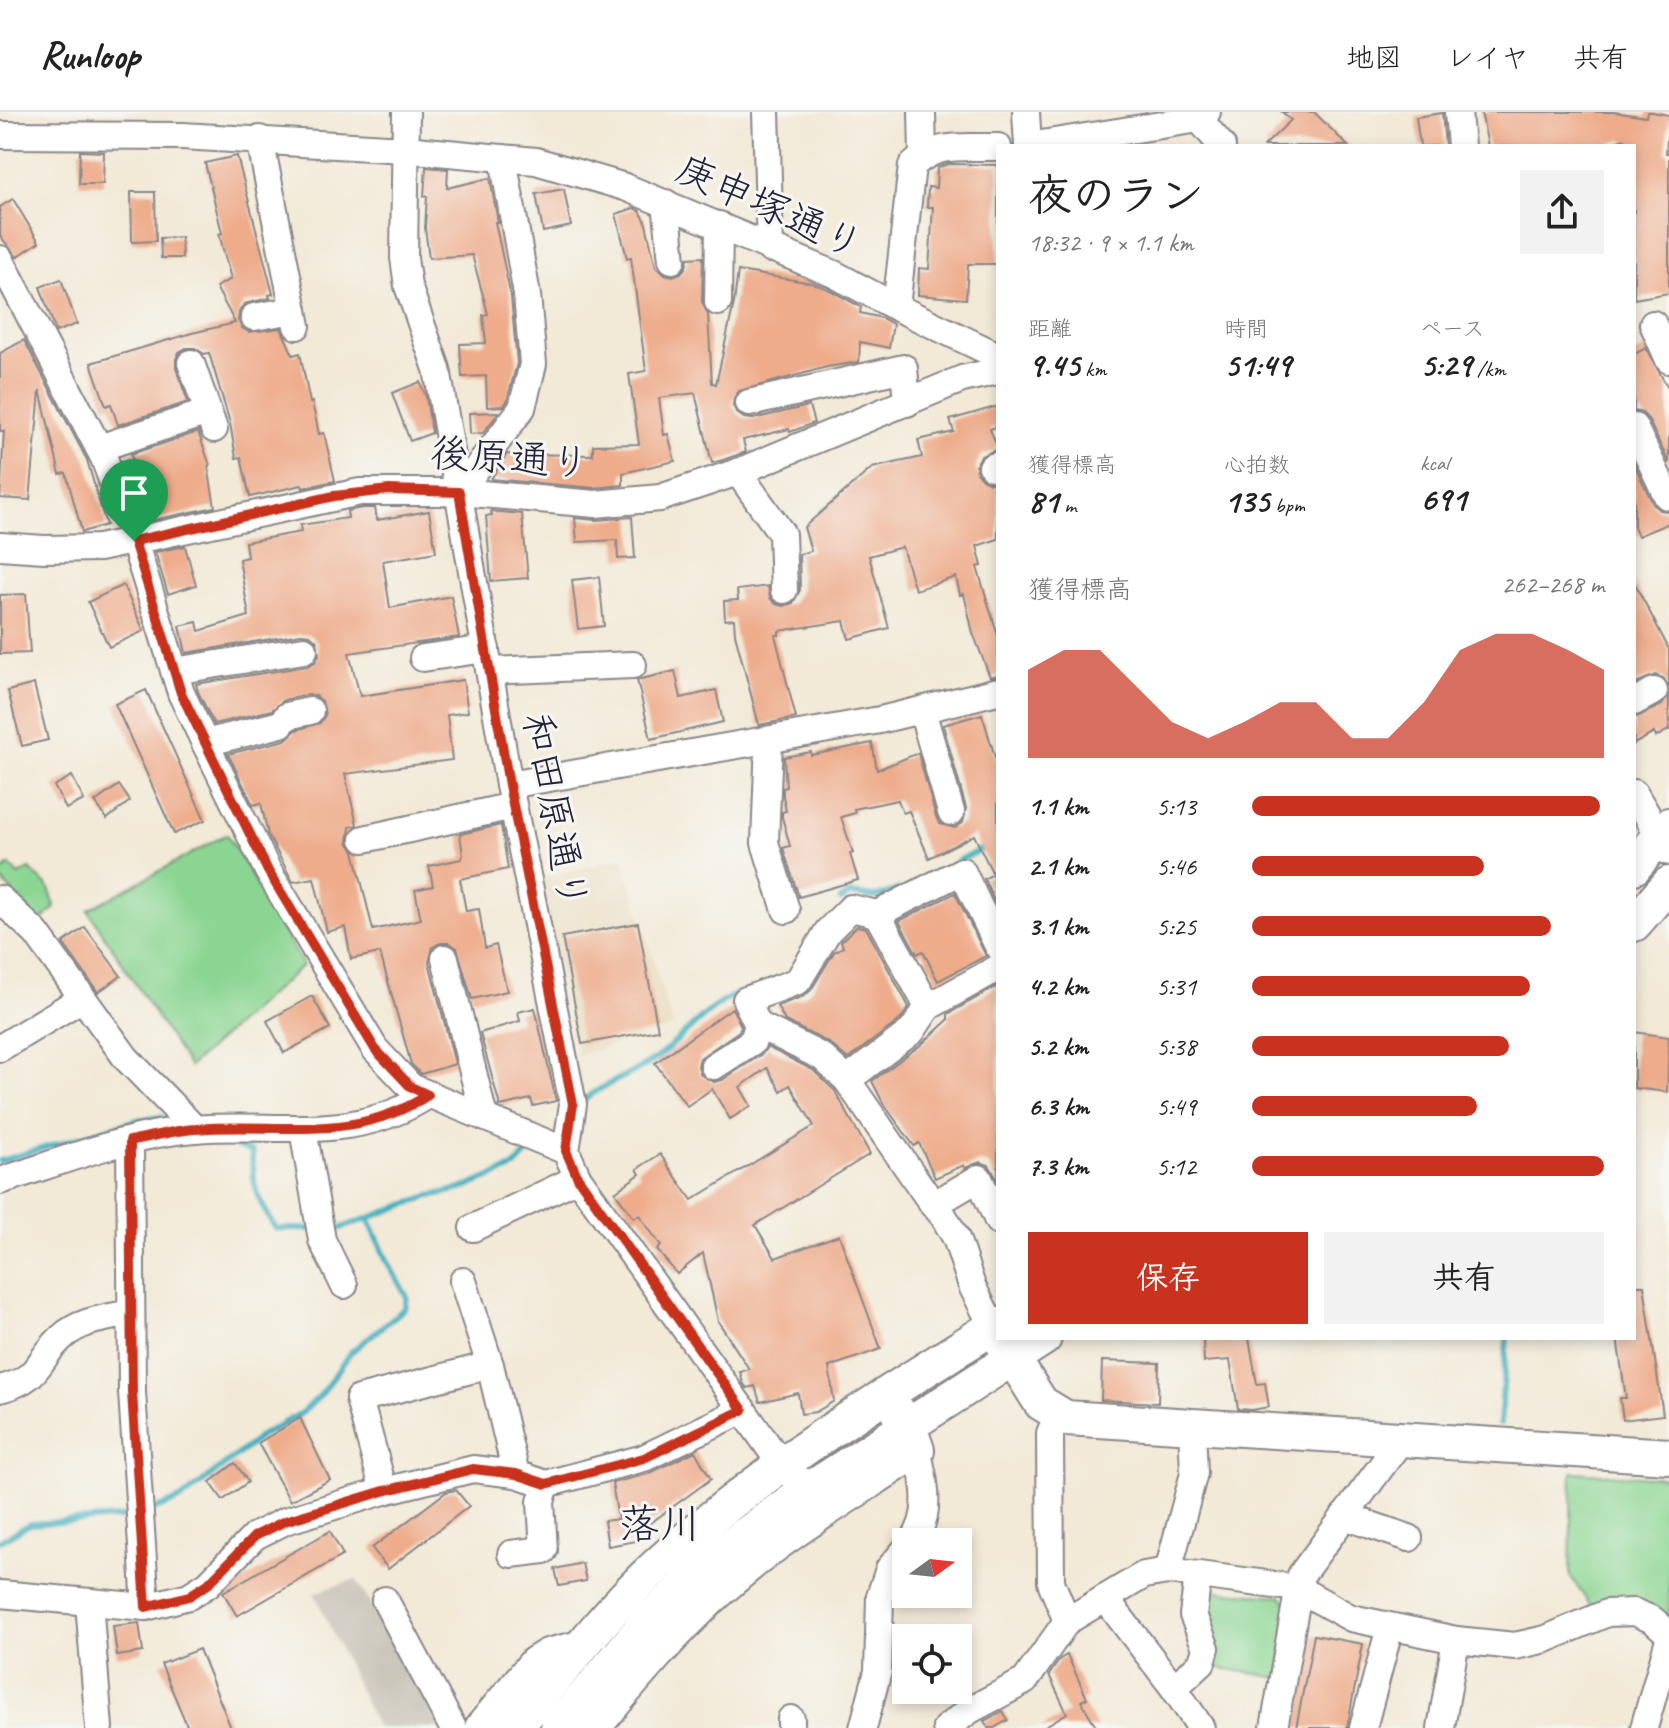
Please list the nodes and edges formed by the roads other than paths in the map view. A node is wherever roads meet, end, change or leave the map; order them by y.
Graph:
1 (406, 112) edge
2 (766, 112) edge
3 (922, 112) edge
4 (1026, 112) edge
5 (1458, 112) edge
6 (1203, 116) edge
7 (143, 123) edge
8 (0, 135) edge
9 (260, 139) junction
10 (1028, 144) edge
11 (1040, 144) edge
12 (1221, 144) edge
13 (1461, 144) edge
14 (996, 147) edge
15 (404, 149) junction
16 (923, 155) junction
17 (503, 158) junction
18 (666, 203) junction
19 (719, 225) junction
20 (770, 249) junction
21 (0, 259) edge
22 (672, 260) dead end
23 (718, 302) dead end
24 (896, 307) junction
25 (254, 317) dead end
26 (1652, 325) edge
27 (996, 355) edge
28 (1669, 360) edge
29 (191, 363) dead end
30 (996, 371) edge
31 (749, 403) dead end
32 (907, 403) junction
33 (1636, 431) edge
34 (99, 448) junction
35 (738, 472) junction
36 (459, 492) junction
37 (1667, 496) dead end
38 (134, 541) junction
39 (0, 546) edge
40 (784, 590) dead end
41 (304, 650) dead end
42 (423, 658) dead end
43 (488, 660) junction
44 (633, 665) dead end
45 (174, 671) junction
46 (996, 692) edge
47 (922, 710) junction
48 (310, 711) dead end
49 (769, 740) junction
50 (205, 743) junction
51 (511, 796) junction
52 (1636, 796) edge
53 (951, 812) dead end
54 (1666, 838) edge
55 (364, 839) dead end
56 (1636, 865) edge
57 (1669, 884) edge
58 (0, 899) edge
59 (786, 910) dead end
60 (877, 914) junction
61 (1636, 922) edge
62 (996, 942) edge
63 (445, 958) dead end
64 (996, 969) edge
65 (81, 999) junction
66 (928, 1007) junction
67 (758, 1025) junction
68 (0, 1048) edge
69 (714, 1066) dead end
70 (847, 1080) junction
71 (428, 1095) junction
72 (484, 1117) junction
73 (195, 1129) junction
74 (303, 1129) junction
75 (564, 1133) junction
76 (130, 1141) junction
77 (578, 1178) junction
78 (0, 1181) edge
79 (930, 1200) junction
80 (996, 1216) edge
81 (473, 1228) dead end
82 (463, 1281) dead end
83 (344, 1285) dead end
84 (131, 1313) junction
85 (996, 1330) edge
86 (996, 1339) edge
87 (997, 1340) edge
88 (1002, 1340) edge
89 (490, 1365) junction
90 (0, 1389) edge
91 (743, 1410) junction
92 (862, 1411) junction
93 (1058, 1415) junction
94 (1192, 1426) junction
95 (913, 1437) junction
96 (1401, 1440) junction
97 (1669, 1456) edge
98 (781, 1464) junction
99 (516, 1474) junction
100 (826, 1479) junction
101 (546, 1484) junction
102 (384, 1491) junction
103 (1344, 1516) junction
104 (920, 1528) edge
105 (1409, 1538) dead end
106 (511, 1554) dead end
107 (892, 1565) edge
108 (1168, 1571) junction
109 (1198, 1575) junction
110 (1297, 1588) junction
111 (0, 1594) edge
112 (1105, 1598) junction
113 (89, 1602) junction
114 (146, 1607) junction
115 (399, 1609) dead end
116 (1067, 1621) junction
117 (1390, 1627) junction
118 (1669, 1637) edge
119 (1456, 1640) junction
120 (582, 1647) junction
121 (1174, 1688) junction
122 (99, 1728) edge
123 (453, 1728) edge
124 (482, 1728) edge
125 (515, 1728) edge
126 (558, 1728) edge
127 (593, 1728) edge
128 (863, 1728) edge
129 (946, 1728) edge
130 (1201, 1728) edge
131 (1274, 1728) edge
132 (1363, 1728) edge
133 (1441, 1728) edge
134 (1644, 1728) edge

1 - 15 street, 和田原通り
2 - 20 street
3 - 16 street
4 - 10 street
5 - 13 street
6 - 11 street
6 - 12 street
7 - 8 street, 庚申塚通り
7 - 9 street, 庚申塚通り
9 - 15 street, 庚申塚通り
9 - 25 street
14 - 16 street
15 - 17 street, 庚申塚通り
15 - 36 street, 和田原通り
16 - 24 street
17 - 18 street, 庚申塚通り
17 - 36 street
18 - 19 street, 庚申塚通り
18 - 22 street
19 - 20 street, 庚申塚通り
19 - 23 street
20 - 24 street, 庚申塚通り
21 - 34 street
24 - 27 street, 庚申塚通り
26 - 28 street
29 - 34 street
30 - 32 street, 後原通り
31 - 32 street
32 - 35 street, 後原通り
33 - 37 street
34 - 38 street
35 - 36 street, 後原通り
35 - 40 street
36 - 38 street, 後原通り
36 - 43 street, 和田原通り
38 - 39 street, 後原通り
38 - 45 street
41 - 45 street
42 - 43 street
43 - 44 street
43 - 51 street, 和田原通り
45 - 50 street
46 - 47 street
47 - 49 street
47 - 53 street
48 - 50 street
49 - 51 street
49 - 59 street
50 - 71 street
51 - 55 street
51 - 75 street, 和田原通り
52 - 54 street
54 - 56 main road
57 - 61 main road
58 - 65 street
60 - 62 street
60 - 66 street
60 - 67 street
63 - 72 street
64 - 66 street
65 - 68 street
65 - 73 street
66 - 70 street
67 - 69 street
67 - 70 street
70 - 79 street
71 - 72 street
71 - 74 street
72 - 75 street
73 - 74 street
73 - 76 street
74 - 83 street
75 - 77 street, 和田原通り
76 - 78 street
76 - 84 street
77 - 81 street
77 - 91 street, 和田原通り
79 - 80 street
79 - 85 street
82 - 89 street
84 - 90 street
84 - 114 street
86 - 92 main road
87 - 95 main road
88 - 93 main road
89 - 99 street
89 - 102 street
91 - 98 street, 和田原通り
91 - 101 street
92 - 95 main road
92 - 98 main road
93 - 94 main road
93 - 116 street
94 - 96 main road
94 - 108 street
95 - 100 main road
95 - 104 street
95 - 127 main road
96 - 97 main road
96 - 103 street
98 - 100 street
98 - 120 main road
99 - 101 street
99 - 102 street
100 - 126 main road
101 - 106 street
102 - 114 street
103 - 105 street
103 - 110 street
107 - 128 street
108 - 109 street
108 - 112 street
109 - 110 street
109 - 121 street
110 - 117 street
110 - 131 street
111 - 113 street
112 - 116 street
112 - 121 street
113 - 114 street
113 - 122 street
115 - 123 street
116 - 129 street
117 - 119 street
117 - 132 street
118 - 119 street
118 - 134 street
119 - 133 street
120 - 124 main road
120 - 125 main road
121 - 130 street

